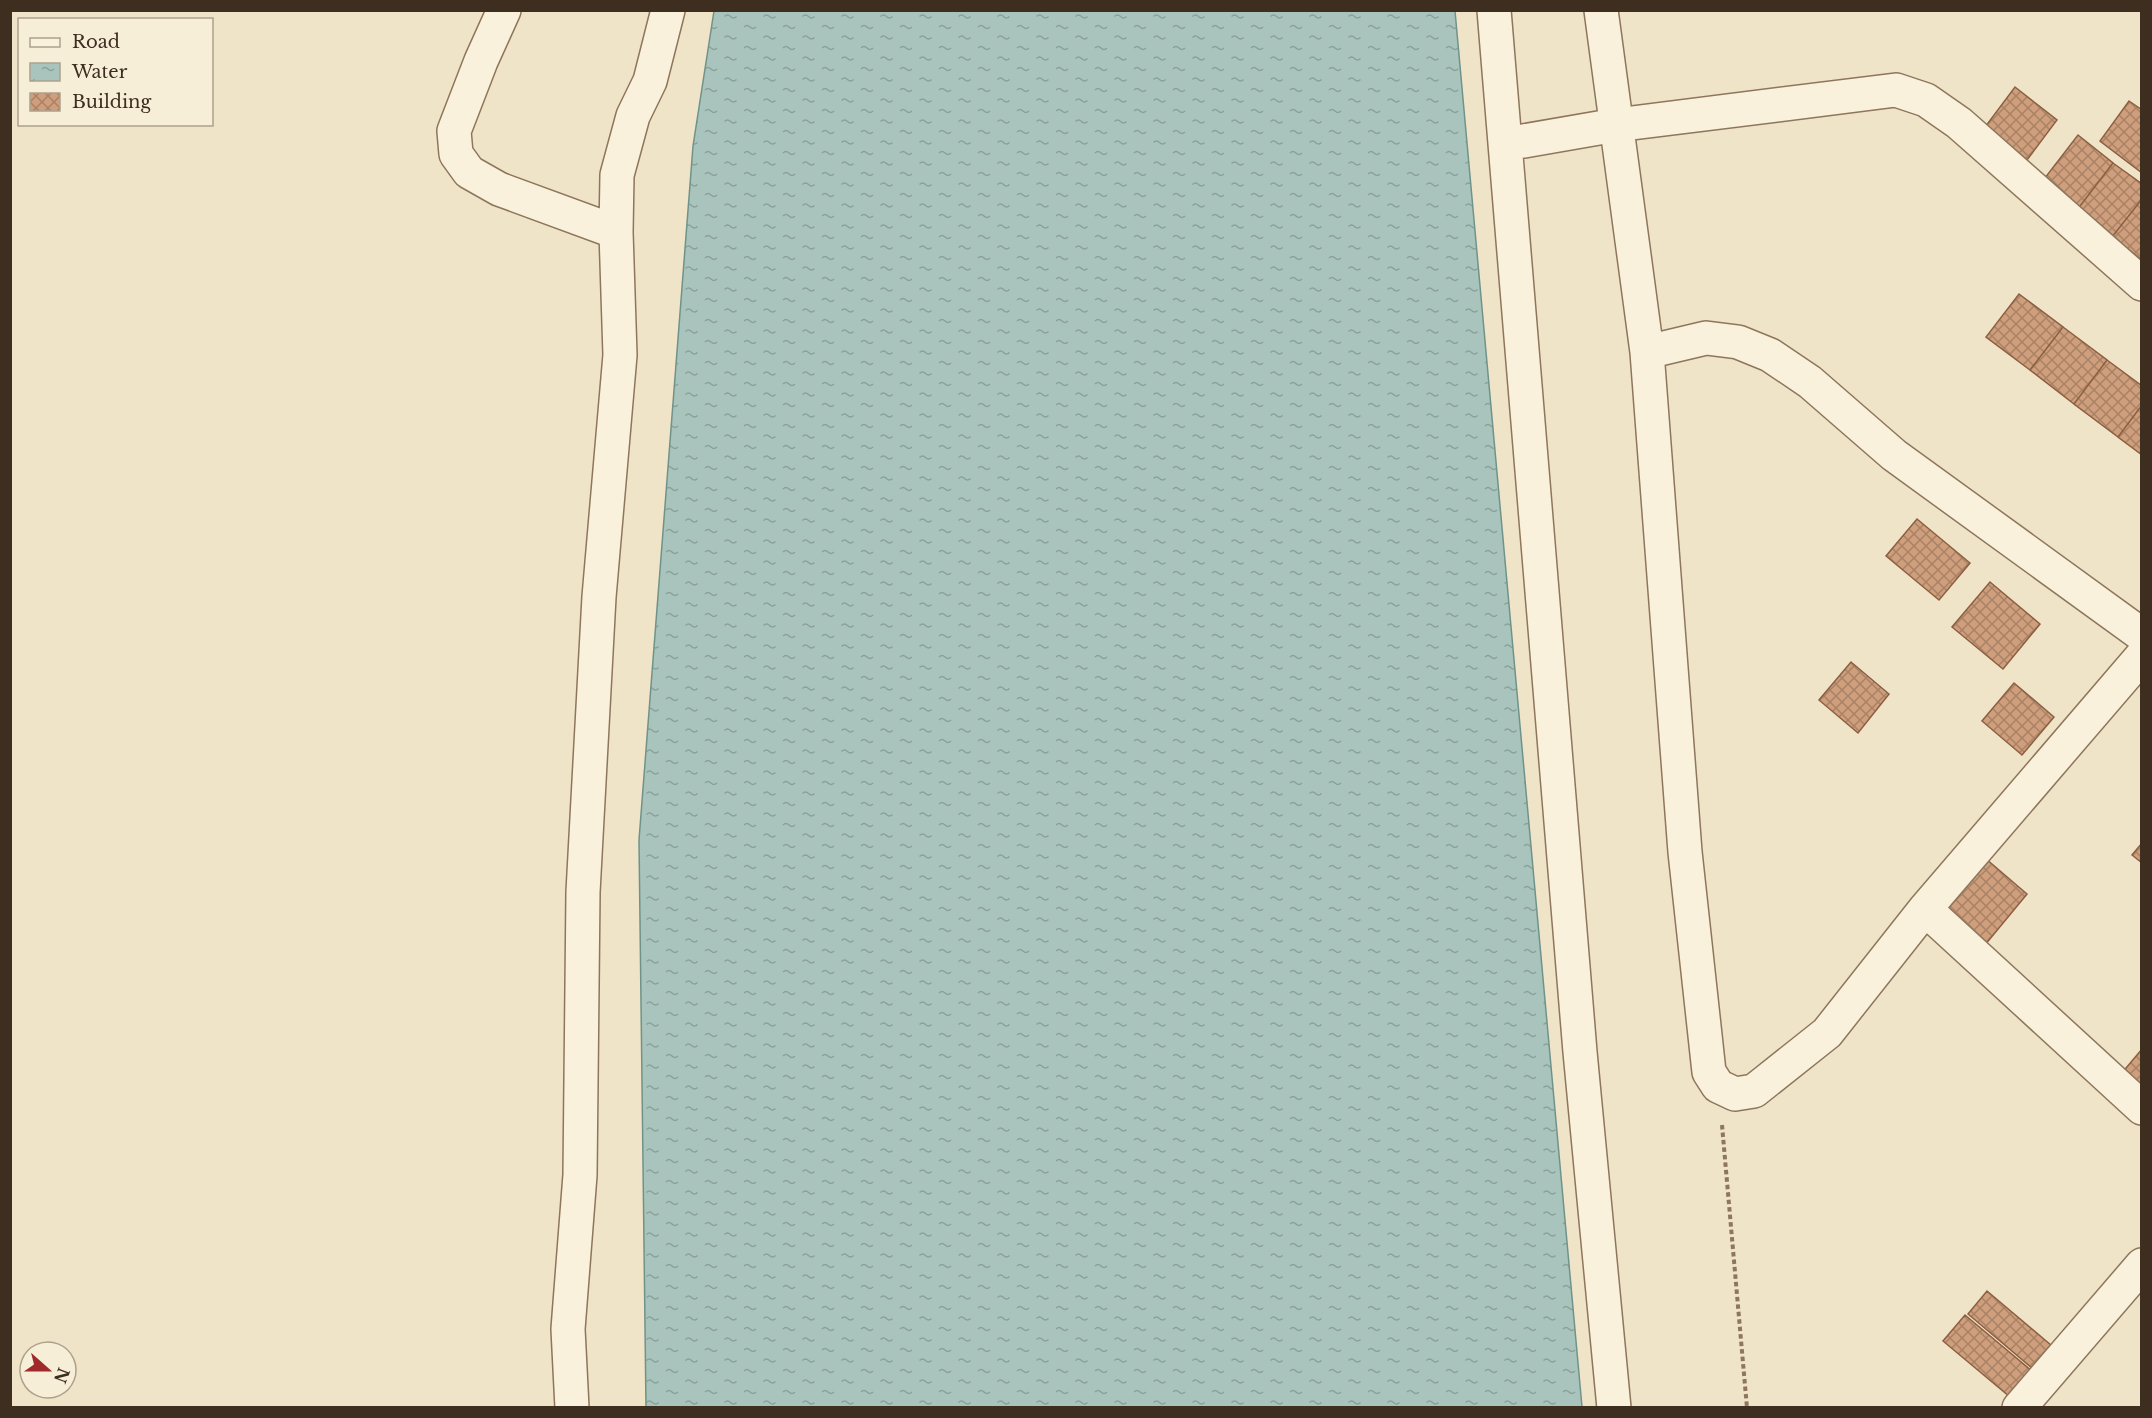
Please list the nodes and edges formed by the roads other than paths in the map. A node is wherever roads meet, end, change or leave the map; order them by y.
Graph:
1 (504, 10) edge
2 (668, 10) edge
3 (1494, 10) edge
4 (1601, 10) edge
5 (1616, 125) junction
6 (1506, 144) junction
7 (616, 231) junction
8 (2142, 284) edge
9 (1647, 352) junction
10 (2142, 635) edge
11 (2142, 656) edge
12 (1925, 909) junction
13 (2142, 1108) edge
14 (2142, 1265) edge
15 (2031, 1403) edge
16 (572, 1407) edge
17 (1614, 1407) edge

1 - 7 street
2 - 7 street
3 - 6 street
4 - 5 street
5 - 6 street
5 - 8 street
5 - 9 street
6 - 17 street
7 - 16 street
9 - 10 street
9 - 12 street
11 - 12 street
12 - 13 street
14 - 15 street

